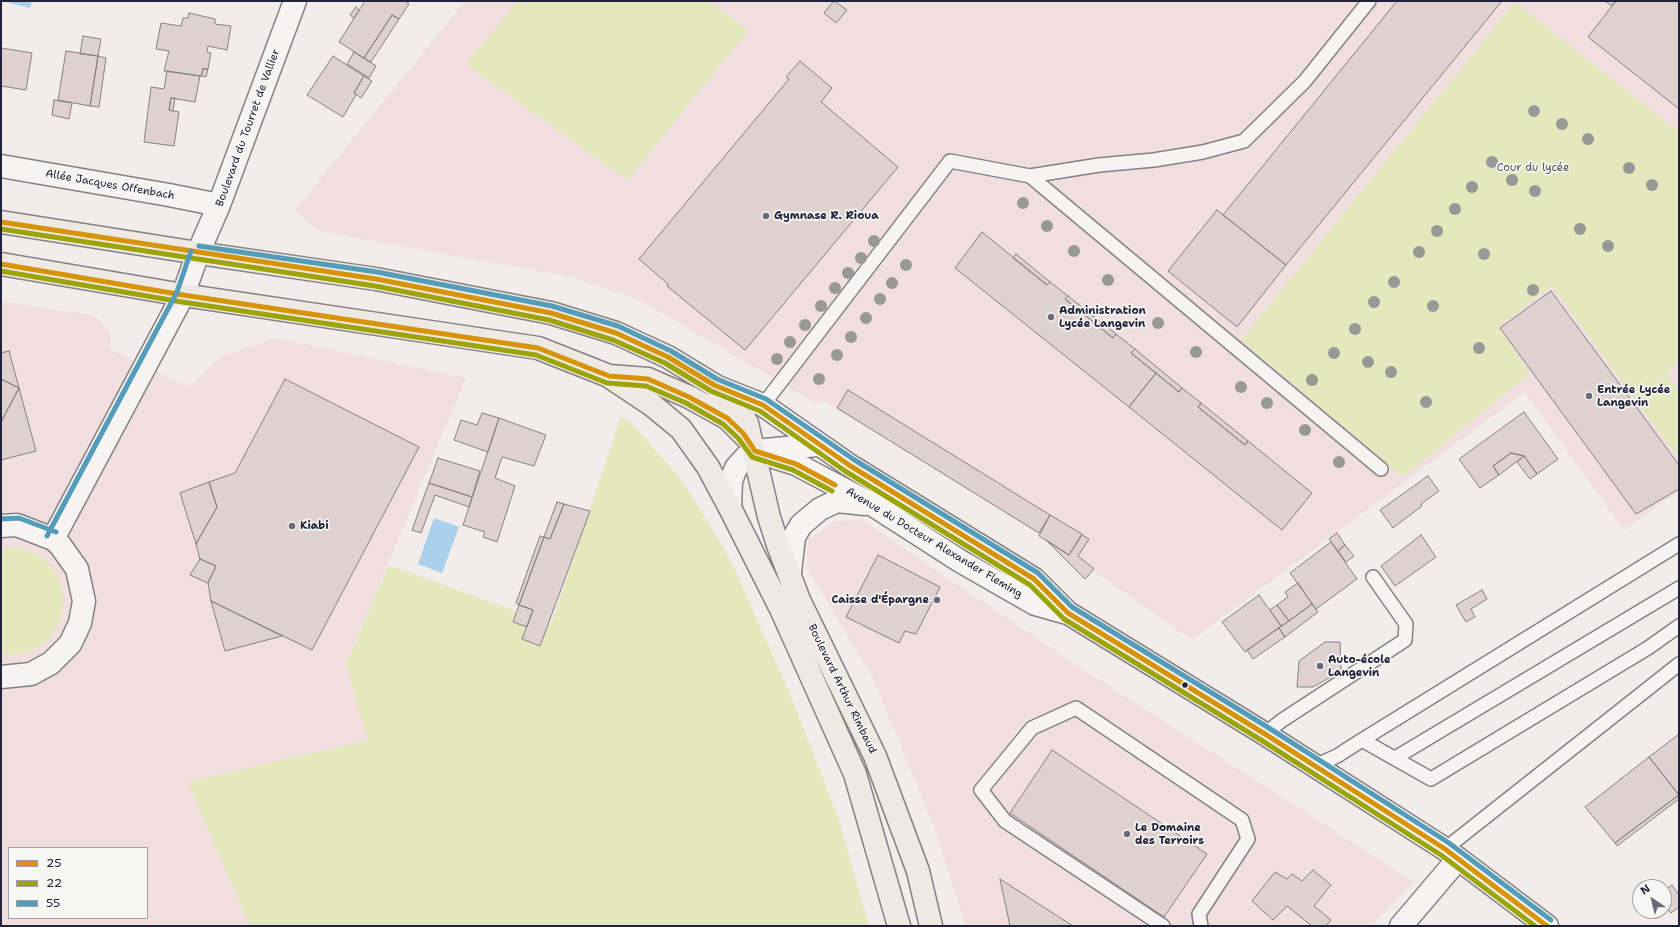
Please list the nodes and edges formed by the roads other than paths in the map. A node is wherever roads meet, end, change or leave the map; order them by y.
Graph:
1 (295, 1) edge
2 (1369, 1) edge
3 (1, 166) edge
4 (1030, 176) junction
5 (219, 205) junction
6 (1, 222) edge
7 (198, 254) junction
8 (1, 264) edge
9 (183, 295) junction
10 (609, 376) junction
11 (714, 386) junction
12 (763, 405) junction
13 (817, 445) junction
14 (755, 451) junction
15 (1381, 469) dead end
16 (873, 505) junction
17 (730, 508) junction
18 (1, 526) edge
19 (53, 539) junction
20 (1679, 544) edge
21 (790, 572) junction
22 (1373, 577) dead end
23 (1679, 588) edge
24 (1068, 613) junction
25 (1679, 626) edge
26 (1679, 664) edge
27 (1, 677) edge
28 (1265, 734) junction
29 (1362, 740) junction
30 (1395, 758) junction
31 (1315, 766) junction
32 (1451, 854) junction
33 (899, 926) edge
34 (931, 926) edge
35 (1163, 926) edge
36 (1201, 926) edge
37 (1401, 926) edge
38 (1547, 926) edge

1 - 5 main road, Boulevard du Tourret de Vallier
2 - 4 lane
3 - 5 main road, Allée Jacques Offenbach
4 - 12 lane
4 - 15 lane
5 - 7 main road, Boulevard du Tourret de Vallier
6 - 7 main road, Avenue du Docteur Alexander Fleming
7 - 9 main road, Boulevard du Tourret de Vallier
7 - 11 main road, Avenue du Docteur Alexander Fleming
8 - 9 main road
9 - 10 main road
9 - 19 main road, Boulevard du Tourret de Vallier
10 - 14 main road
10 - 17 main road, Boulevard Arthur Rimbaud
11 - 12 main road, Avenue du Docteur Alexander Fleming
11 - 14 main road, Boulevard Arthur Rimbaud
12 - 13 main road, Avenue du Docteur Alexander Fleming
13 - 14 main road
13 - 24 main road, Avenue du Docteur Alexander Fleming
14 - 16 main road, Avenue du Docteur Alexander Fleming
14 - 17 main road, Boulevard Arthur Rimbaud
14 - 21 main road, Boulevard Arthur Rimbaud
16 - 21 main road
16 - 24 main road, Avenue du Docteur Alexander Fleming
17 - 33 main road, Boulevard Arthur Rimbaud
18 - 19 main road
19 - 27 main road
20 - 29 lane
21 - 34 main road, Boulevard Arthur Rimbaud
22 - 28 lane
23 - 30 lane
24 - 28 main road, Avenue du Docteur Alexander Fleming
25 - 30 lane
26 - 32 lane
28 - 31 main road, Avenue du Docteur Alexander Fleming
29 - 30 lane
29 - 31 lane
31 - 32 main road, Avenue du Docteur Alexander Fleming
32 - 37 main road
32 - 38 main road, Avenue du Docteur Alexander Fleming
35 - 36 lane

